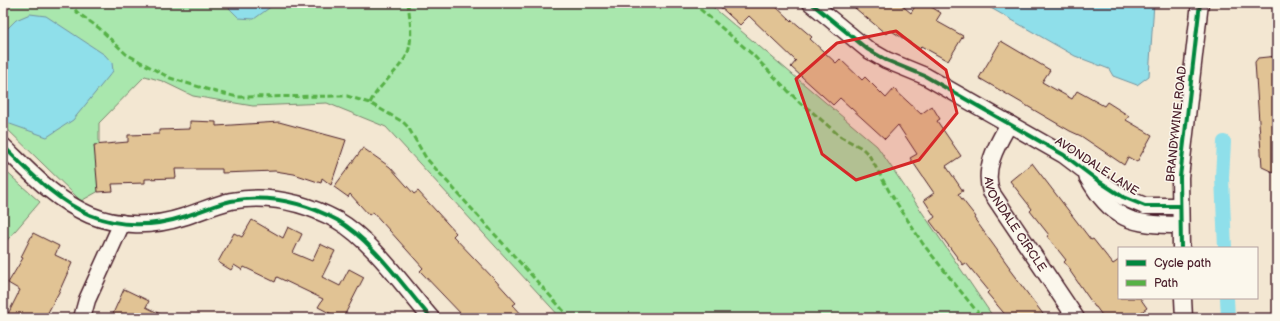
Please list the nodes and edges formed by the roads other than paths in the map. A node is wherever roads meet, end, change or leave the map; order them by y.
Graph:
1 (811, 3) edge
2 (1200, 3) edge
3 (1009, 124) junction
4 (3, 146) edge
5 (1084, 170) junction
6 (1180, 206) junction
7 (122, 223) junction
8 (1180, 225) junction
9 (1181, 247) edge
10 (1183, 299) edge
11 (82, 318) edge
12 (431, 318) edge
13 (1076, 318) edge
14 (1184, 318) edge

1 - 3 street, AVONDALE LANE
2 - 6 street, BRANDYWINE ROAD
3 - 5 street, AVONDALE LANE
3 - 13 street, AVONDALE CIRCLE
4 - 7 street
5 - 6 street, AVONDALE LANE
5 - 8 street, AVONDALE LANE
6 - 8 street, BRANDYWINE ROAD
7 - 11 street
7 - 12 street
8 - 9 street, BRANDYWINE ROAD
10 - 14 street

